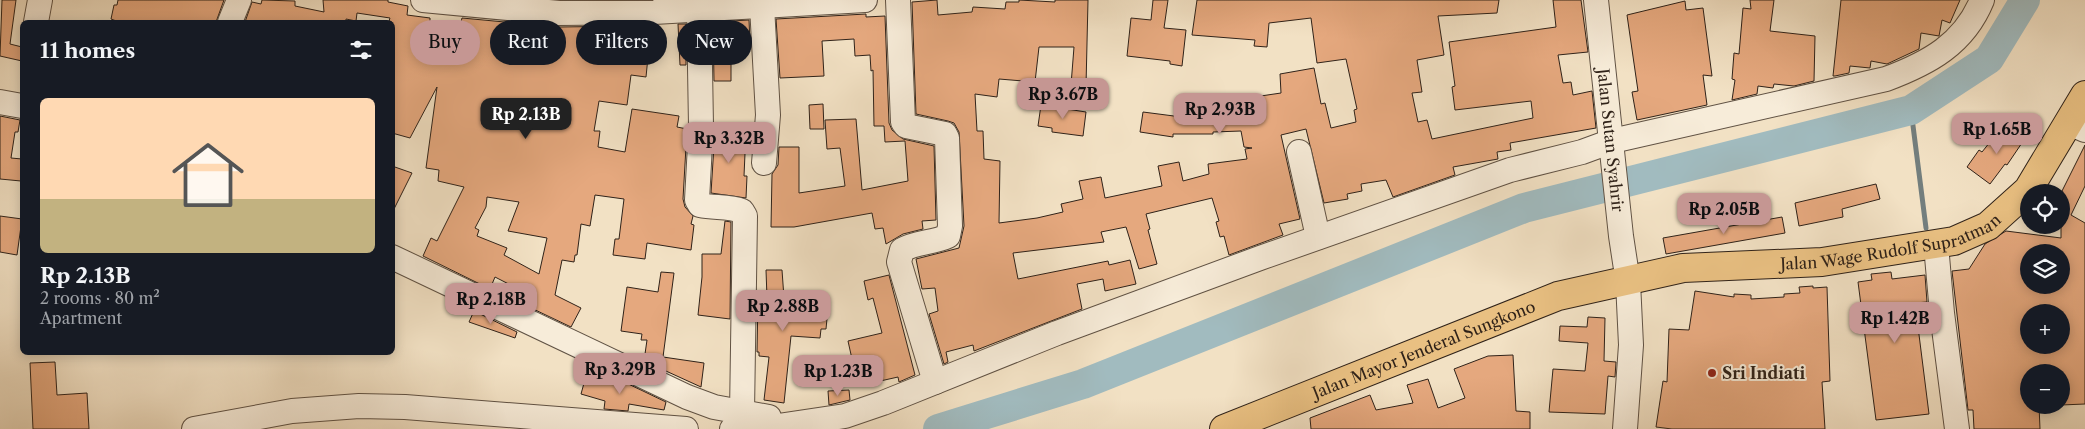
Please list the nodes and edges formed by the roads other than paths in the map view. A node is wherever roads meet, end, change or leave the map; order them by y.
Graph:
1 (40, 0) edge
2 (239, 0) edge
3 (423, 0) edge
4 (865, 0) edge
5 (898, 0) edge
6 (1596, 0) edge
7 (1982, 0) edge
8 (455, 2) edge
9 (812, 2) edge
10 (762, 6) junction
11 (700, 9) junction
12 (36, 20) edge
13 (231, 20) edge
14 (2085, 95) edge
15 (2077, 127) edge
16 (1612, 144) junction
17 (1299, 152) dead end
18 (764, 164) dead end
19 (1318, 237) junction
20 (1936, 245) junction
21 (395, 258) edge
22 (1628, 282) junction
23 (935, 382) junction
24 (737, 421) edge
25 (1238, 427) edge
26 (194, 429) edge
27 (686, 429) edge
28 (1625, 429) edge
29 (1957, 429) edge

1 - 12 street
2 - 13 street
3 - 8 street
4 - 9 street
5 - 23 street
6 - 16 street, Jalan Sutan Syahrir
7 - 16 street
8 - 11 street
9 - 10 street
10 - 11 street
10 - 18 street
11 - 24 street
14 - 15 main road, Jalan Wage Rudolf Supratman
15 - 20 main road, Jalan Wage Rudolf Supratman
16 - 19 street
16 - 22 street, Jalan Sutan Syahrir
17 - 19 street
19 - 23 street
20 - 22 main road, Jalan Wage Rudolf Supratman
20 - 29 street
21 - 24 street
22 - 25 main road, Jalan Mayor Jenderal Sungkono
22 - 28 street, Jalan Sutan Syahrir
23 - 24 street
26 - 27 street

